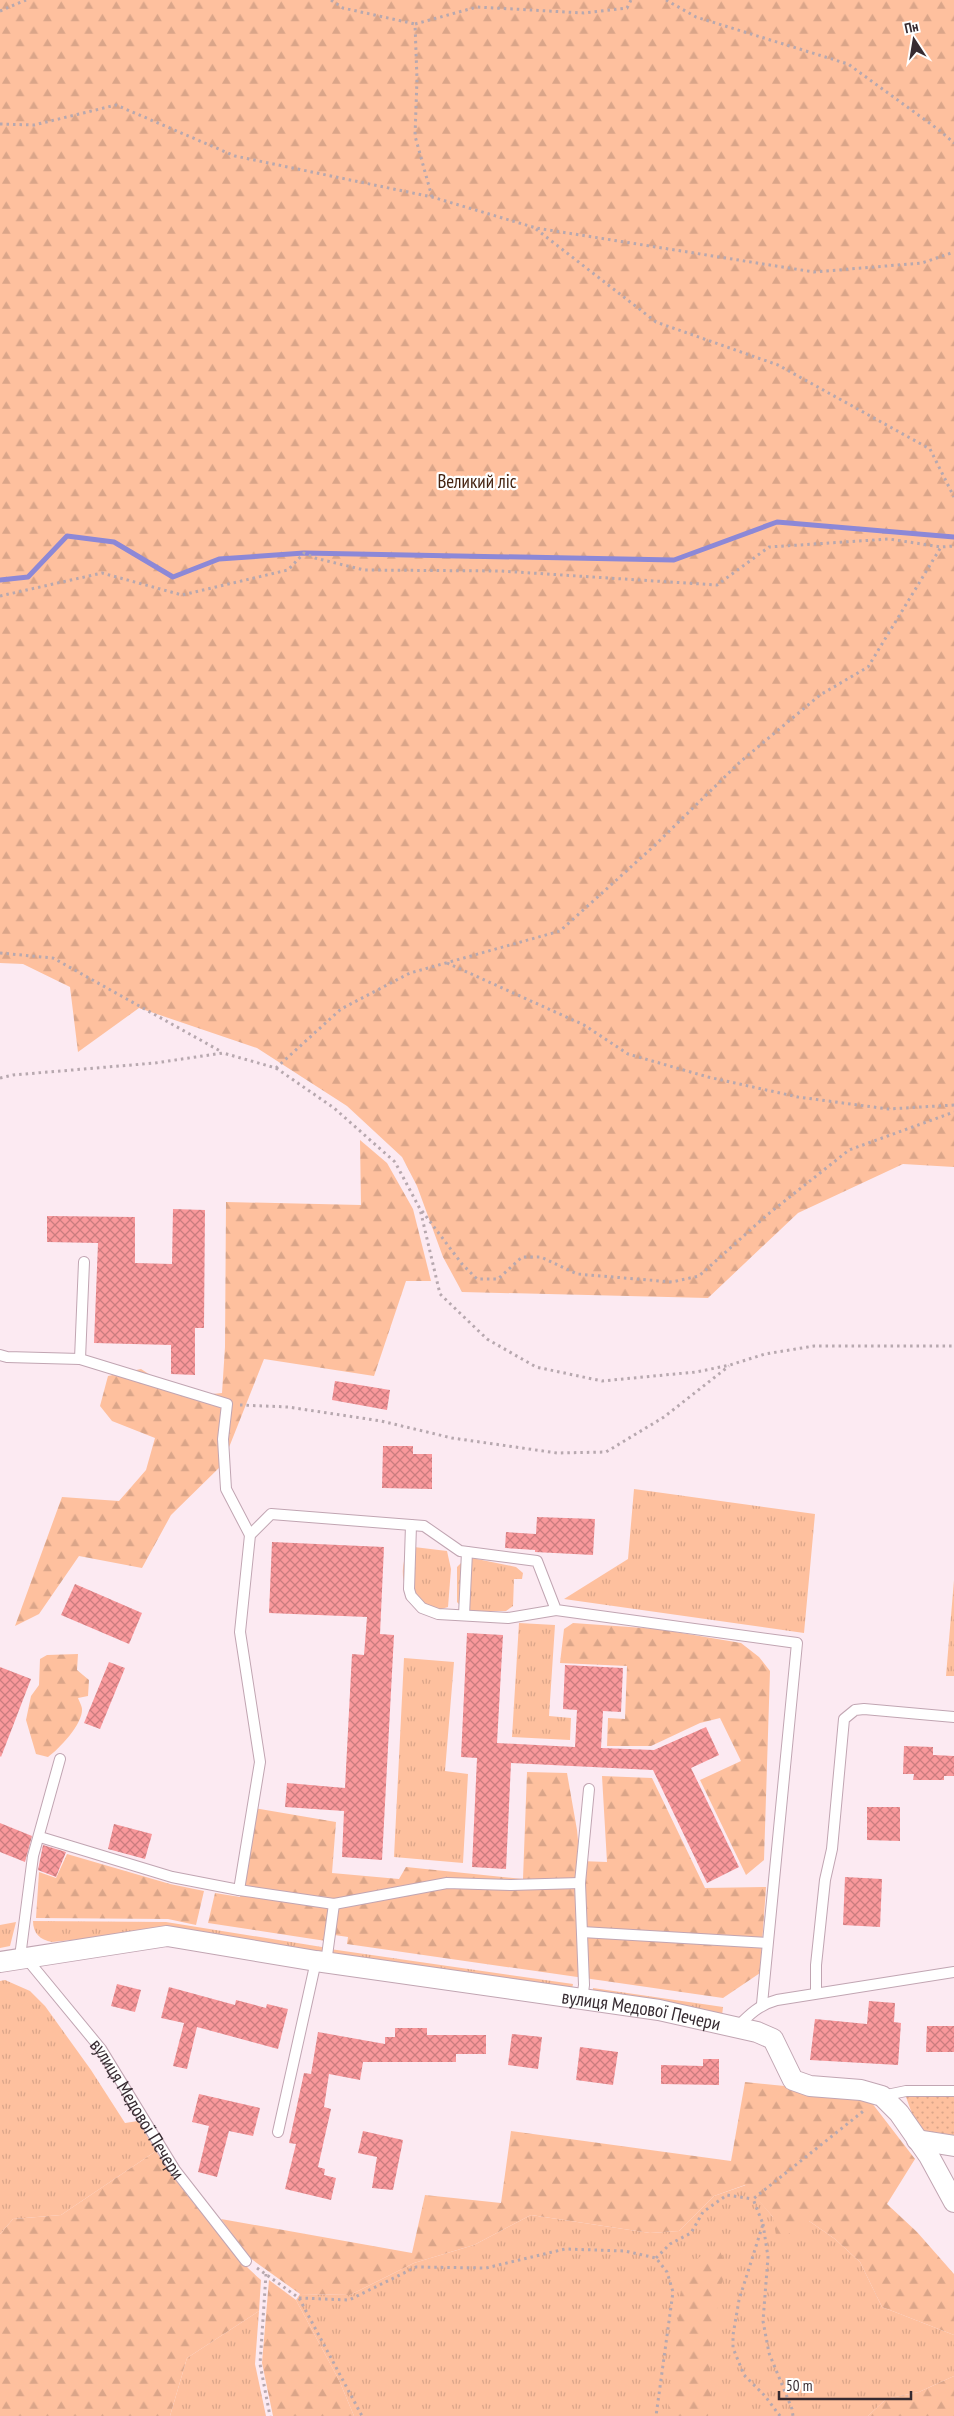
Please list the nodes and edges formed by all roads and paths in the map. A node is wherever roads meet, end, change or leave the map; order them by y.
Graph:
1 (26, 0) edge
2 (331, 0) edge
3 (631, 0) edge
4 (666, 0) edge
5 (0, 11) edge
6 (415, 24) junction
7 (0, 124) edge
8 (954, 143) edge
9 (432, 197) junction
10 (536, 228) junction
11 (954, 252) edge
12 (954, 497) edge
13 (941, 546) junction
14 (954, 546) edge
15 (0, 596) edge
16 (0, 953) edge
17 (447, 963) junction
18 (223, 1053) junction
19 (276, 1068) junction
20 (0, 1078) edge
21 (954, 1105) edge
22 (954, 1112) edge
23 (420, 1209) junction
24 (84, 1262) dead end
25 (954, 1346) edge
26 (0, 1355) edge
27 (80, 1359) junction
28 (730, 1365) junction
29 (227, 1404) junction
30 (411, 1525) junction
31 (250, 1535) junction
32 (467, 1552) junction
33 (556, 1610) junction
34 (464, 1615) junction
35 (954, 1717) edge
36 (60, 1759) dead end
37 (589, 1789) dead end
38 (40, 1837) junction
39 (580, 1883) junction
40 (238, 1890) junction
41 (334, 1904) junction
42 (582, 1932) junction
43 (768, 1943) junction
44 (22, 1957) junction
45 (0, 1962) edge
46 (321, 1962) junction
47 (954, 1972) edge
48 (816, 1993) junction
49 (582, 1999) junction
50 (762, 2004) junction
51 (737, 2028) junction
52 (954, 2091) edge
53 (879, 2095) junction
54 (278, 2132) dead end
55 (917, 2140) junction
56 (954, 2146) edge
57 (753, 2199) junction
58 (954, 2202) edge
59 (763, 2224) junction
60 (656, 2258) junction
61 (246, 2261) joint
62 (266, 2274) junction
63 (299, 2298) junction
64 (270, 2416) edge
65 (362, 2416) edge
66 (656, 2416) edge
67 (780, 2416) edge
68 (793, 2416) edge

1 - 5 path
2 - 6 path
3 - 6 path
4 - 8 path
6 - 9 path
7 - 9 path
9 - 10 path
10 - 11 path
10 - 12 path
13 - 14 path
13 - 15 path
13 - 17 path
16 - 18 path
17 - 19 path
17 - 21 path
18 - 19 path
18 - 20 path
19 - 23 path
22 - 23 path
23 - 28 path
24 - 27 lane
25 - 28 path
26 - 27 lane
27 - 29 lane
28 - 29 path
29 - 31 lane
30 - 31 lane
30 - 32 lane
30 - 34 lane
31 - 40 lane
32 - 33 lane
32 - 34 lane
33 - 34 lane
33 - 43 lane
35 - 48 lane
36 - 38 lane
37 - 39 lane
38 - 40 lane
38 - 44 lane
39 - 41 lane
39 - 42 lane
40 - 41 lane
41 - 46 lane
42 - 43 lane
42 - 49 lane
43 - 50 lane
44 - 45 street, вулиця Медової Печери
44 - 46 street, вулиця Медової Печери
44 - 61 lane, вулиця Медової Печери
46 - 49 street, вулиця Медової Печери
46 - 54 lane
47 - 48 lane
48 - 50 lane
49 - 51 street, вулиця Медової Печери
50 - 51 lane
51 - 53 street, вулиця Медової Печери
52 - 53 lane
53 - 55 street
53 - 57 path
55 - 56 street
55 - 58 street
57 - 59 path
57 - 60 path
59 - 67 path
59 - 68 path
60 - 63 path
60 - 66 path
61 - 62 path
62 - 63 path
62 - 64 path
63 - 65 path

